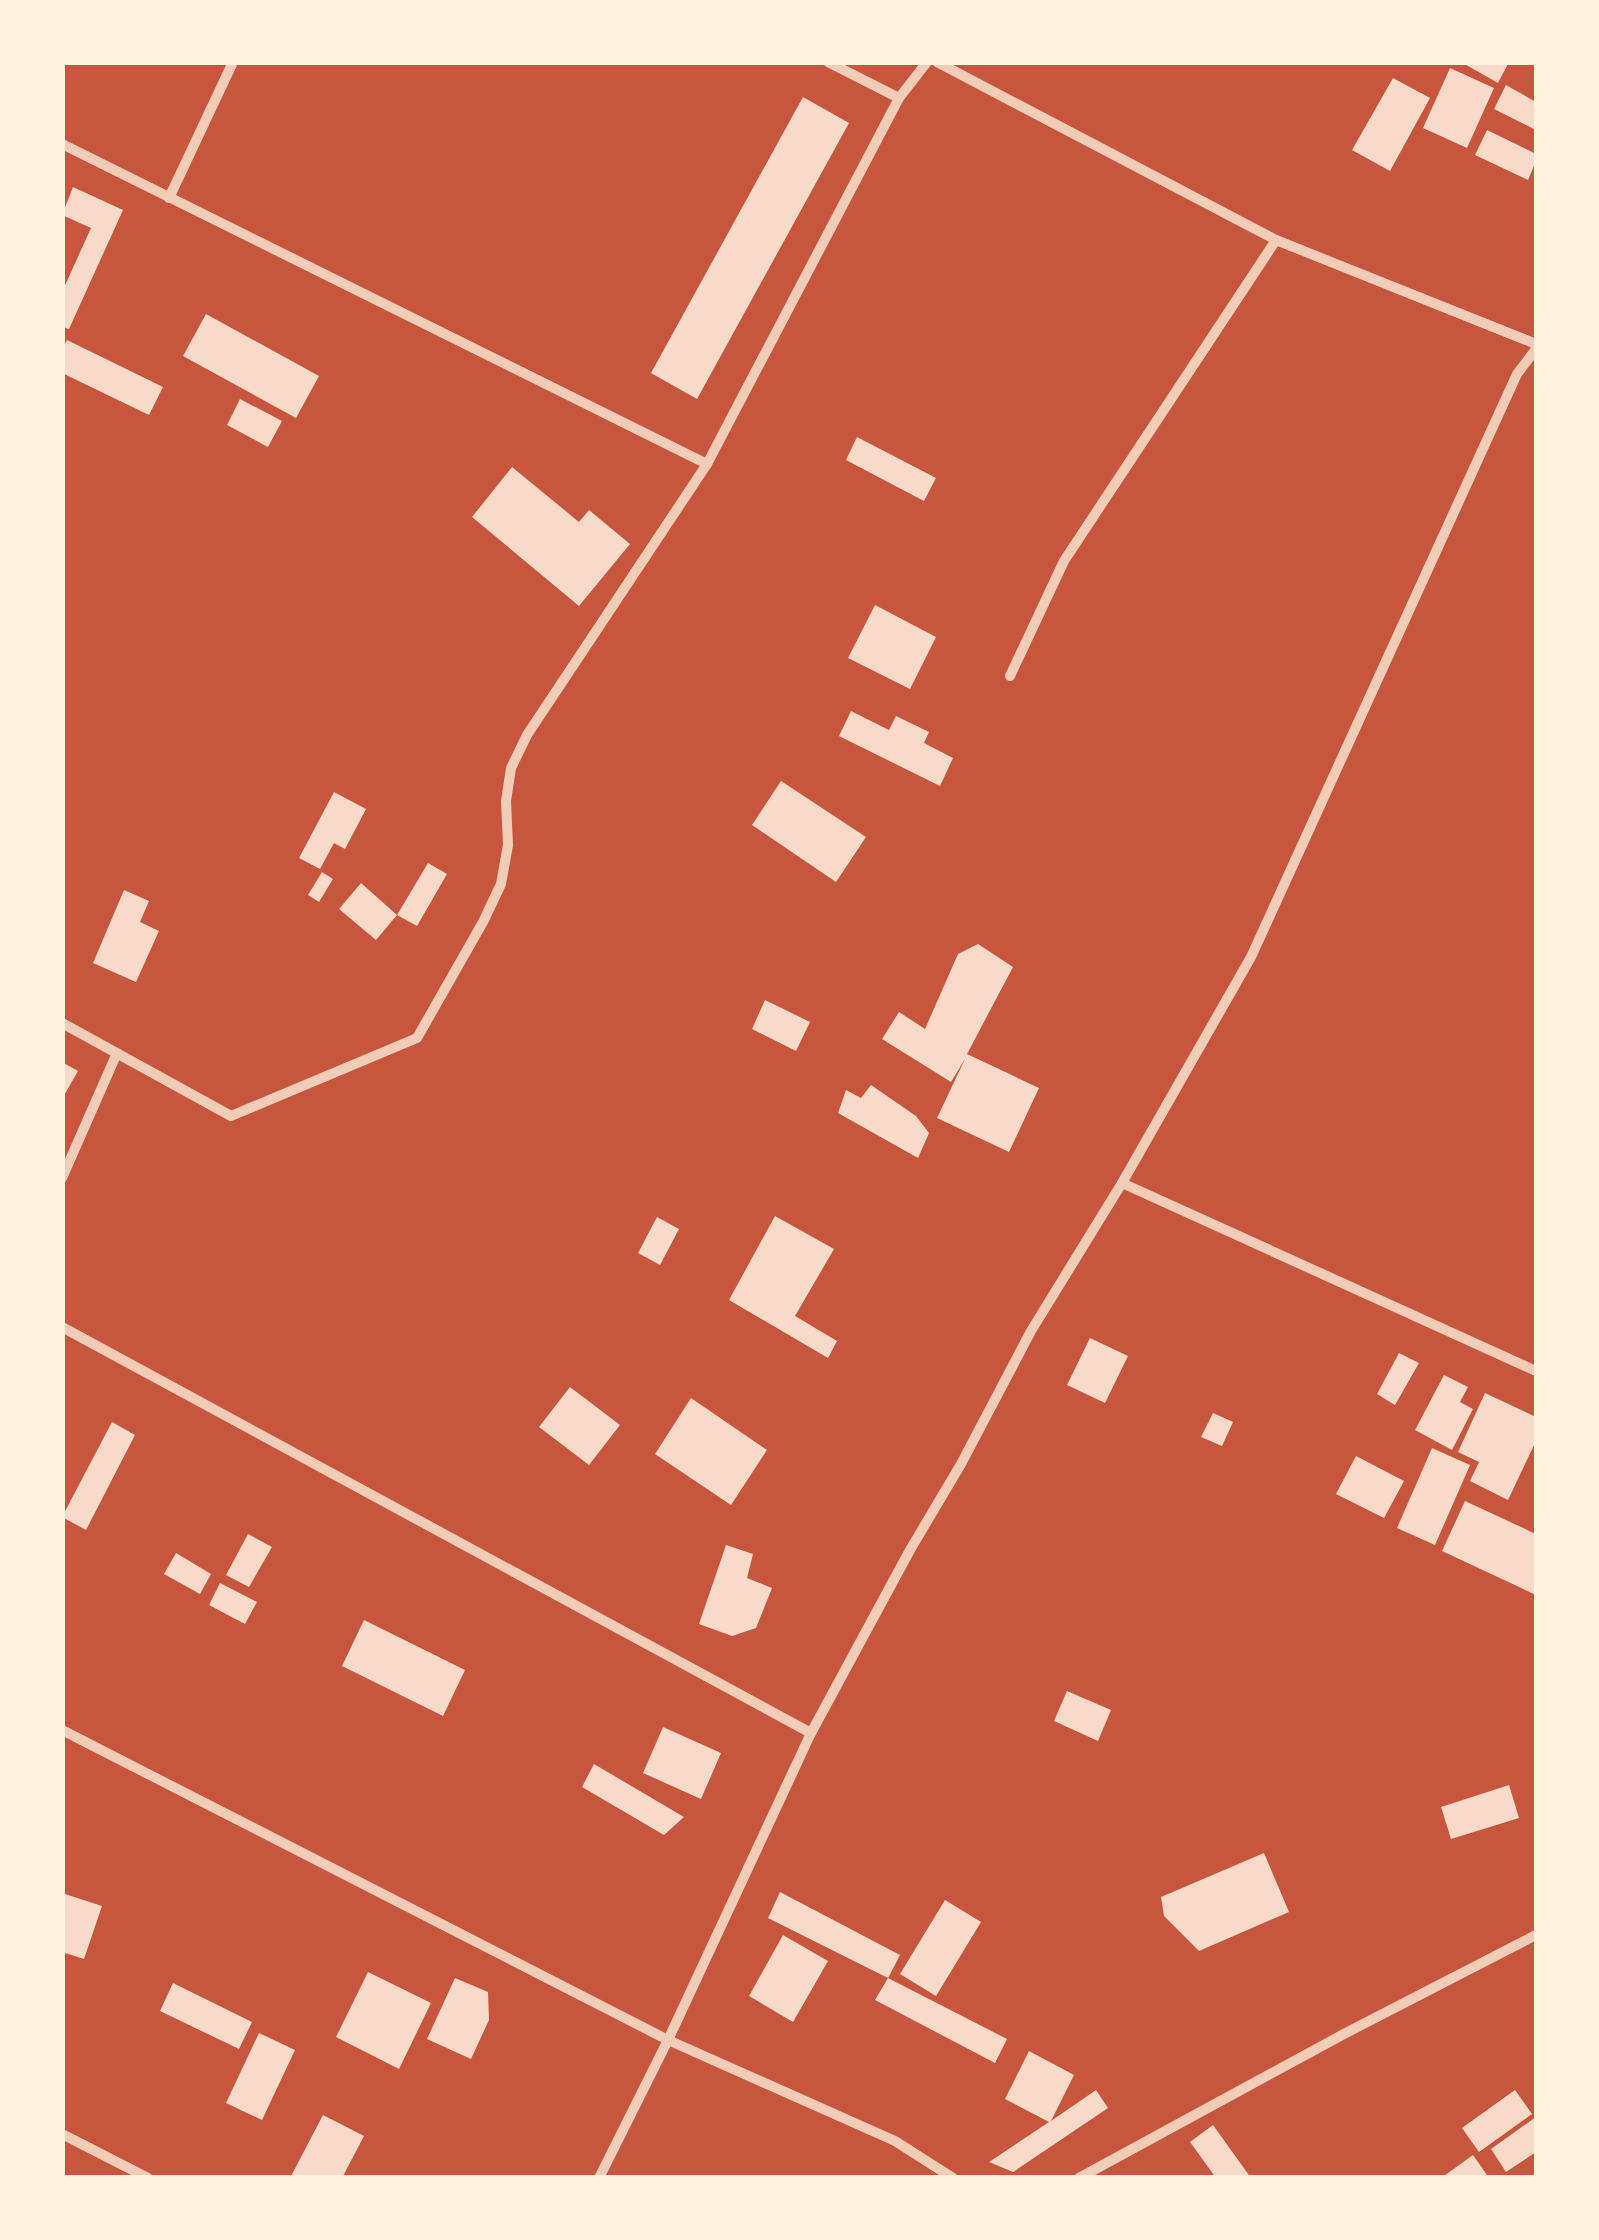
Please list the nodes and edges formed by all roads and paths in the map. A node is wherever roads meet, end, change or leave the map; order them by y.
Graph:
1 (233, 62) edge
2 (828, 62) edge
3 (927, 62) edge
4 (937, 62) edge
5 (899, 98) junction
6 (62, 144) edge
7 (169, 198) junction
8 (1276, 240) junction
9 (1536, 346) edge
10 (707, 464) junction
11 (1010, 676) dead end
12 (62, 1022) edge
13 (118, 1053) junction
14 (62, 1178) edge
15 (1122, 1182) junction
16 (62, 1327) edge
17 (1536, 1372) edge
18 (62, 1730) edge
19 (811, 1734) junction
20 (1536, 1935) edge
21 (668, 2040) junction
22 (62, 2134) edge
23 (148, 2178) edge
24 (599, 2178) edge
25 (953, 2178) edge
26 (1079, 2178) edge

1 - 7 street
2 - 5 street
3 - 5 street
4 - 8 street
5 - 10 street
6 - 7 street
7 - 10 street
8 - 9 street
8 - 11 street
9 - 15 street
10 - 13 street
12 - 13 street
13 - 14 street
15 - 17 street
15 - 19 street
16 - 19 street
18 - 21 street
19 - 21 street
20 - 26 street
21 - 24 street
21 - 25 street
22 - 23 street

